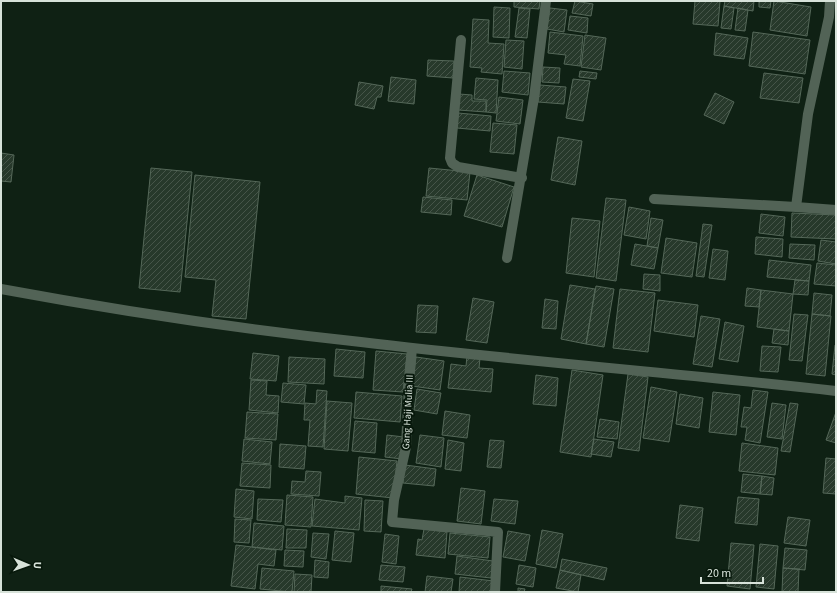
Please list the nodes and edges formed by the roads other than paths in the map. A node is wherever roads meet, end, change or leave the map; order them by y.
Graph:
1 (546, 1) edge
2 (830, 1) edge
3 (461, 40) dead end
4 (522, 178) junction
5 (654, 199) dead end
6 (796, 207) junction
7 (836, 210) edge
8 (507, 258) dead end
9 (1, 289) edge
10 (412, 348) junction
11 (836, 391) edge
12 (495, 592) edge

1 - 4 street
2 - 6 street
3 - 4 street
4 - 8 street
5 - 6 street
6 - 7 street
9 - 10 street
10 - 11 street
10 - 12 street, Gang Haji Mulia III

